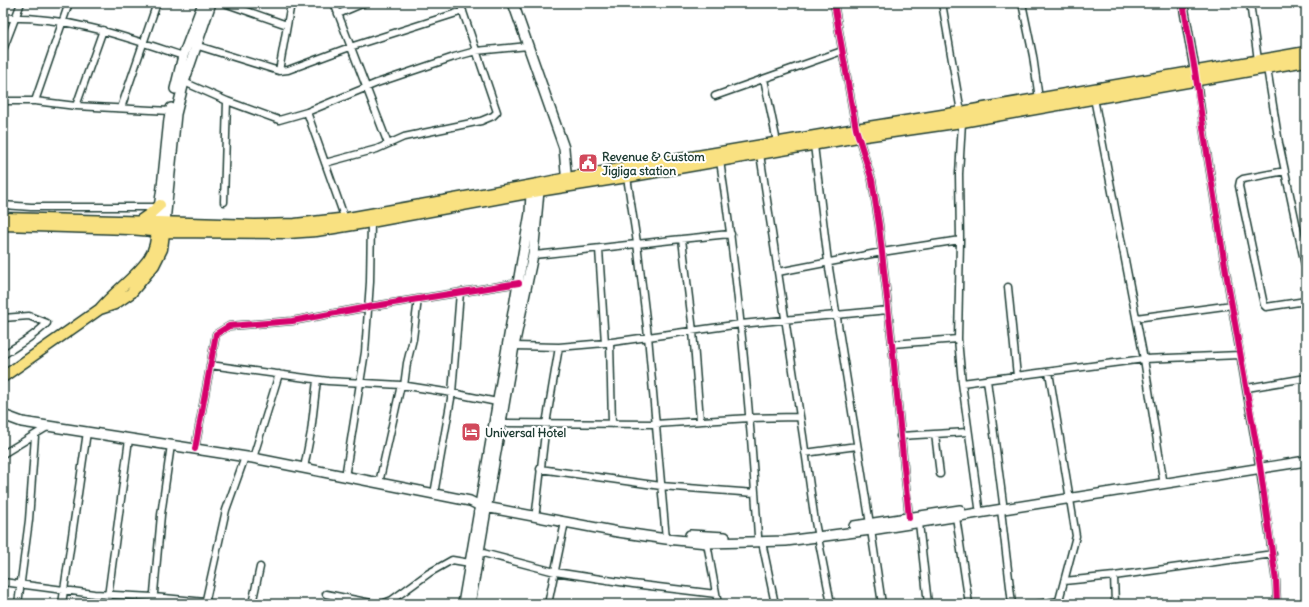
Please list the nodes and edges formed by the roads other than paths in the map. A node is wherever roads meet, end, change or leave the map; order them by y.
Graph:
1 (21, 3) edge
2 (69, 3) edge
3 (149, 3) edge
4 (202, 3) edge
5 (211, 3) edge
6 (224, 3) edge
7 (292, 3) edge
8 (334, 3) edge
9 (364, 3) edge
10 (460, 3) edge
11 (513, 3) edge
12 (834, 3) edge
13 (942, 3) edge
14 (1022, 3) edge
15 (1183, 3) edge
16 (1250, 3) edge
17 (157, 4) edge
18 (463, 10) junction
19 (338, 14) junction
20 (3, 18) edge
21 (16, 18) junction
22 (62, 21) junction
23 (287, 25) junction
24 (102, 30) junction
25 (143, 43) junction
26 (195, 45) junction
27 (528, 46) junction
28 (350, 47) junction
29 (3, 50) edge
30 (476, 51) junction
31 (842, 51) junction
32 (1306, 52) edge
33 (183, 56) junction
34 (1258, 60) junction
35 (1306, 61) edge
36 (1267, 68) junction
37 (279, 71) junction
38 (1196, 75) junction
39 (764, 79) junction
40 (184, 82) junction
41 (365, 88) junction
42 (715, 96) dead end
43 (1039, 98) junction
44 (1094, 98) junction
45 (3, 101) edge
46 (35, 101) junction
47 (227, 101) junction
48 (76, 106) junction
49 (121, 108) junction
50 (170, 111) junction
51 (307, 112) junction
52 (961, 117) junction
53 (857, 133) junction
54 (777, 142) junction
55 (388, 144) junction
56 (814, 145) junction
57 (760, 154) junction
58 (720, 161) junction
59 (325, 163) junction
60 (1285, 171) junction
61 (626, 177) junction
62 (567, 182) junction
63 (535, 188) junction
64 (224, 202) dead end
65 (3, 205) edge
66 (158, 206) junction
67 (3, 218) edge
68 (345, 219) junction
69 (138, 222) junction
70 (371, 222) junction
71 (3, 225) edge
72 (161, 227) junction
73 (731, 234) junction
74 (682, 239) junction
75 (960, 240) junction
76 (637, 244) junction
77 (599, 249) junction
78 (882, 252) junction
79 (533, 255) junction
80 (828, 262) junction
81 (1306, 270) edge
82 (778, 272) junction
83 (519, 283) junction
84 (1008, 287) dead end
85 (460, 292) junction
86 (418, 299) junction
87 (1306, 301) edge
88 (1232, 305) junction
89 (368, 307) junction
90 (888, 310) junction
91 (836, 315) junction
92 (3, 318) edge
93 (1136, 318) junction
94 (785, 321) junction
95 (741, 324) junction
96 (693, 331) junction
97 (648, 336) junction
98 (958, 339) junction
99 (608, 342) junction
100 (892, 344) junction
101 (514, 346) junction
102 (559, 347) junction
103 (1240, 355) junction
104 (3, 356) edge
105 (1144, 359) junction
106 (210, 365) junction
107 (1049, 372) junction
108 (279, 374) junction
109 (1017, 376) junction
110 (3, 377) edge
111 (1306, 378) edge
112 (317, 380) junction
113 (987, 380) junction
114 (360, 383) junction
115 (962, 383) junction
116 (402, 386) junction
117 (1247, 388) junction
118 (452, 393) junction
119 (497, 402) junction
120 (3, 415) edge
121 (800, 417) junction
122 (750, 418) junction
123 (700, 420) junction
124 (501, 423) junction
125 (546, 424) junction
126 (612, 424) junction
127 (655, 424) junction
128 (49, 426) junction
129 (87, 432) junction
130 (968, 432) junction
131 (935, 434) junction
132 (35, 436) junction
133 (900, 436) junction
134 (129, 438) junction
135 (172, 445) junction
136 (857, 446) junction
137 (195, 449) junction
138 (805, 453) junction
139 (3, 454) edge
140 (1306, 456) edge
141 (249, 458) junction
142 (1306, 461) edge
143 (1260, 467) junction
144 (304, 468) junction
145 (540, 469) junction
146 (940, 474) dead end
147 (345, 476) junction
148 (1163, 479) junction
149 (379, 483) junction
150 (661, 486) junction
151 (755, 493) junction
152 (434, 494) junction
153 (1070, 496) junction
154 (484, 504) junction
155 (979, 507) junction
156 (1002, 507) junction
157 (536, 511) junction
158 (956, 517) junction
159 (909, 518) junction
160 (565, 522) junction
161 (919, 523) junction
162 (870, 527) junction
163 (818, 535) junction
164 (665, 536) junction
165 (760, 539) junction
166 (707, 543) junction
167 (479, 552) junction
168 (1273, 554) junction
169 (470, 563) junction
170 (260, 567) dead end
171 (555, 572) junction
172 (1114, 576) junction
173 (1064, 581) junction
174 (3, 582) edge
175 (21, 584) junction
176 (64, 590) junction
177 (326, 594) dead end
178 (716, 594) junction
179 (108, 595) junction
180 (154, 597) junction
181 (1058, 602) edge
182 (205, 603) edge
183 (18, 604) edge
184 (62, 604) edge
185 (107, 604) edge
186 (153, 604) edge
187 (212, 604) edge
188 (252, 604) edge
189 (376, 604) edge
190 (382, 604) edge
191 (463, 604) edge
192 (470, 604) edge
193 (548, 604) edge
194 (718, 604) edge
195 (775, 604) edge
196 (831, 604) edge
197 (882, 604) edge
198 (928, 604) edge
199 (969, 604) edge
200 (1012, 604) edge
201 (1038, 604) edge
202 (1115, 604) edge
203 (1277, 604) edge

1 - 21 street
2 - 22 street
3 - 17 street
4 - 33 main road
5 - 26 main road
6 - 23 street
7 - 23 street
8 - 19 street
9 - 19 street
10 - 18 street
11 - 27 main road
12 - 31 street
13 - 52 street
14 - 43 street
15 - 38 street
16 - 34 street
17 - 25 street
18 - 28 street
18 - 30 street
19 - 28 street
20 - 21 street
21 - 22 street
21 - 29 street
22 - 24 street
22 - 46 street
23 - 37 street
24 - 25 street
24 - 48 street
25 - 33 street
25 - 49 street
26 - 37 street
26 - 40 main road
27 - 30 street
27 - 62 main road
28 - 37 street
28 - 41 street
30 - 41 street
30 - 55 street
31 - 39 street
31 - 53 street
32 - 34 highway
33 - 50 main road
34 - 38 highway
35 - 36 highway
36 - 38 highway
36 - 60 street
38 - 43 highway
38 - 44 highway
38 - 88 street
39 - 42 street
39 - 54 street
40 - 47 street
40 - 72 main road
41 - 51 street
41 - 55 street
43 - 52 highway
44 - 52 highway
44 - 93 street
45 - 46 street
46 - 48 street
47 - 51 street
47 - 64 street
48 - 49 street
49 - 50 street
50 - 66 main road
51 - 59 street
52 - 53 highway
52 - 75 street
53 - 54 highway
53 - 56 highway
53 - 78 street
54 - 62 highway
55 - 59 street
56 - 57 highway
56 - 80 street
57 - 58 highway
57 - 82 street
58 - 61 highway
58 - 73 street
59 - 68 street
60 - 81 street
60 - 87 street
61 - 62 highway
61 - 76 street
62 - 63 highway
63 - 68 highway
63 - 70 highway
63 - 79 main road
63 - 83 main road
65 - 66 street
66 - 69 highway
66 - 72 main road
67 - 69 highway
68 - 72 highway
69 - 72 highway
70 - 72 highway
70 - 89 street
71 - 72 highway
72 - 110 highway
73 - 74 street
73 - 95 street
74 - 76 street
74 - 96 street
75 - 78 street
75 - 98 street
76 - 77 street
76 - 97 street
77 - 79 street
77 - 99 street
78 - 80 street
78 - 90 street
79 - 101 main road
80 - 82 street
80 - 91 street
82 - 94 street
83 - 85 street
83 - 119 main road
84 - 109 street
85 - 86 street
85 - 118 street
86 - 89 street
86 - 116 street
88 - 93 street
88 - 103 street
89 - 106 street
89 - 114 street
90 - 91 street
90 - 100 street
91 - 94 street
91 - 136 street
92 - 104 street
93 - 105 street
94 - 95 street
94 - 121 street
95 - 96 street
95 - 122 street
96 - 97 street
96 - 123 street
97 - 99 street
97 - 127 street
98 - 100 street
98 - 115 street
99 - 102 street
99 - 126 street
100 - 133 street
101 - 102 street
101 - 124 main road
102 - 125 street
103 - 105 street
103 - 117 street
105 - 107 street
105 - 148 street
106 - 108 street
106 - 137 street
107 - 109 street
107 - 153 street
108 - 112 street
108 - 141 street
109 - 113 street
111 - 117 street
112 - 114 street
112 - 144 street
113 - 115 street
113 - 156 street
114 - 116 street
114 - 147 street
115 - 130 street
116 - 118 street
116 - 149 street
117 - 143 street
118 - 119 street
118 - 152 street
119 - 154 main road
120 - 128 main road
121 - 122 street
121 - 138 street
122 - 123 street
122 - 151 street
123 - 127 street
124 - 125 street
124 - 154 main road
125 - 126 street
125 - 145 street
126 - 127 street
127 - 150 street
128 - 129 main road
128 - 132 street
129 - 134 main road
129 - 176 street
130 - 131 street
130 - 155 street
131 - 133 street
131 - 146 street
132 - 139 street
132 - 175 street
133 - 159 street
134 - 135 main road
134 - 179 street
135 - 137 main road
135 - 180 street
136 - 138 street
136 - 162 street
137 - 141 main road
138 - 163 street
140 - 143 main road
141 - 144 main road
141 - 182 street
142 - 143 main road
143 - 148 main road
143 - 153 main road
143 - 168 street
144 - 147 main road
145 - 150 street
145 - 157 street
147 - 149 main road
148 - 153 main road
149 - 152 main road
150 - 151 street
150 - 164 street
151 - 165 street
152 - 154 main road
153 - 156 main road
153 - 173 street
154 - 157 main road
154 - 160 main road
154 - 167 main road
154 - 169 main road
155 - 156 main road
155 - 159 main road
156 - 158 main road
156 - 200 street
157 - 164 main road
158 - 161 main road
158 - 199 street
159 - 162 main road
160 - 164 main road
160 - 171 street
161 - 162 main road
161 - 198 street
162 - 163 main road
162 - 197 street
163 - 165 main road
163 - 196 street
164 - 165 main road
164 - 166 main road
165 - 166 main road
165 - 195 street
166 - 178 street
167 - 171 street
167 - 192 main road
168 - 172 street
168 - 203 street
169 - 190 street
169 - 191 main road
170 - 188 street
171 - 178 street
171 - 193 street
172 - 173 street
172 - 202 street
173 - 181 street
174 - 175 street
175 - 176 street
175 - 183 street
176 - 179 street
176 - 184 street
177 - 189 street
178 - 194 street
179 - 180 street
179 - 185 street
180 - 182 street
180 - 186 street
181 - 201 street
182 - 187 street

